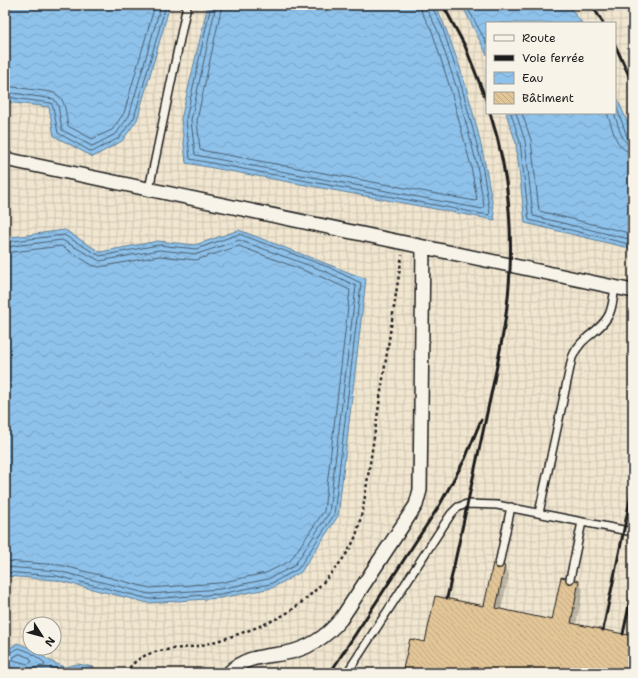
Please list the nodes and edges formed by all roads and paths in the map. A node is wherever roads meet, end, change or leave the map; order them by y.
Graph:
1 (187, 5) edge
2 (5, 160) edge
3 (149, 189) junction
4 (404, 243) junction
5 (423, 247) junction
6 (615, 288) junction
7 (633, 291) edge
8 (511, 507) junction
9 (539, 513) junction
10 (582, 522) junction
11 (633, 532) edge
12 (499, 564) dead end
13 (570, 579) dead end
14 (126, 673) edge
15 (228, 673) edge
16 (347, 673) edge

1 - 3 lane
2 - 3 street
3 - 4 street
4 - 5 street
4 - 14 path
5 - 6 street
5 - 15 street
6 - 7 street
6 - 9 lane
8 - 9 lane
8 - 12 lane
8 - 16 lane
9 - 10 lane
10 - 11 lane
10 - 13 lane

